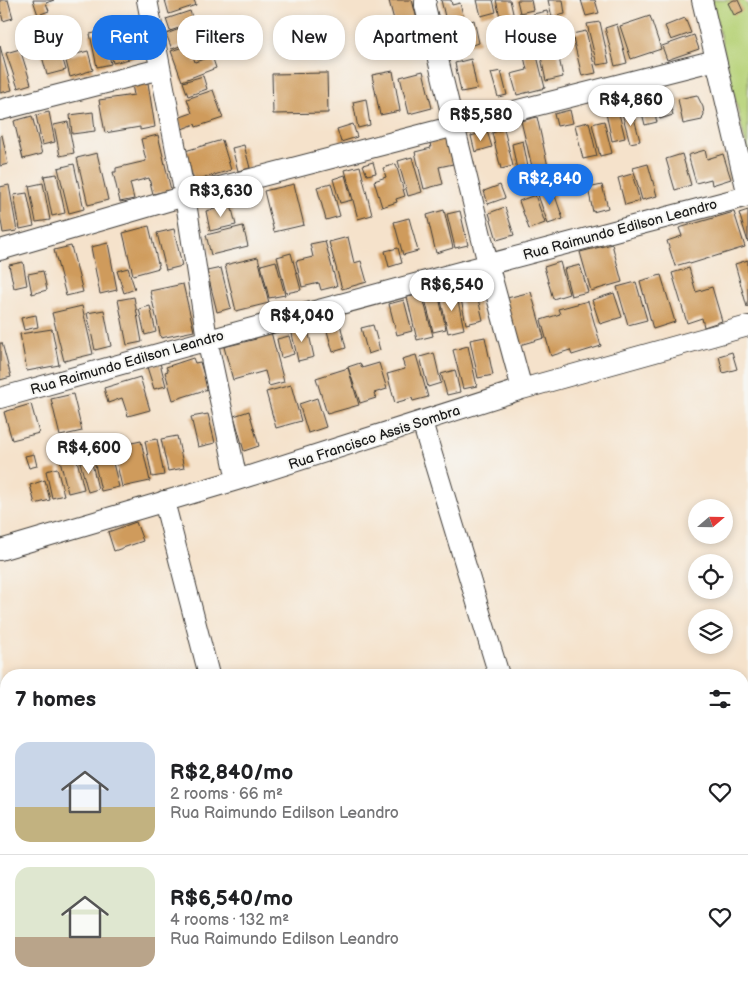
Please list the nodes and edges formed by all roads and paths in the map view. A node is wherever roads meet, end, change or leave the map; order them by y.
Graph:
1 (147, 0) edge
2 (426, 0) edge
3 (702, 0) edge
4 (716, 60) junction
5 (160, 69) junction
6 (0, 110) edge
7 (454, 126) junction
8 (186, 196) junction
9 (748, 196) edge
10 (0, 250) edge
11 (488, 264) junction
12 (748, 326) edge
13 (207, 339) junction
14 (522, 389) junction
15 (0, 398) edge
16 (422, 422) junction
17 (237, 480) junction
18 (164, 501) junction
19 (0, 550) edge
20 (208, 669) edge
21 (497, 669) edge

1 - 5 street
2 - 7 street
3 - 4 street
4 - 7 street
4 - 9 street
5 - 6 street
5 - 8 street
7 - 8 street
7 - 11 street
8 - 10 street
8 - 13 street
9 - 11 street, Rua Raimundo Edilson Leandro
11 - 13 street, Rua Raimundo Edilson Leandro
11 - 14 street
12 - 14 street, Rua Francisco Assis Sombra
13 - 15 street, Rua Raimundo Edilson Leandro
13 - 17 street
14 - 16 street, Rua Francisco Assis Sombra
16 - 17 street, Rua Francisco Assis Sombra
16 - 21 street
17 - 18 street, Rua Francisco Assis Sombra
18 - 19 street, Rua Francisco Assis Sombra
18 - 20 street

